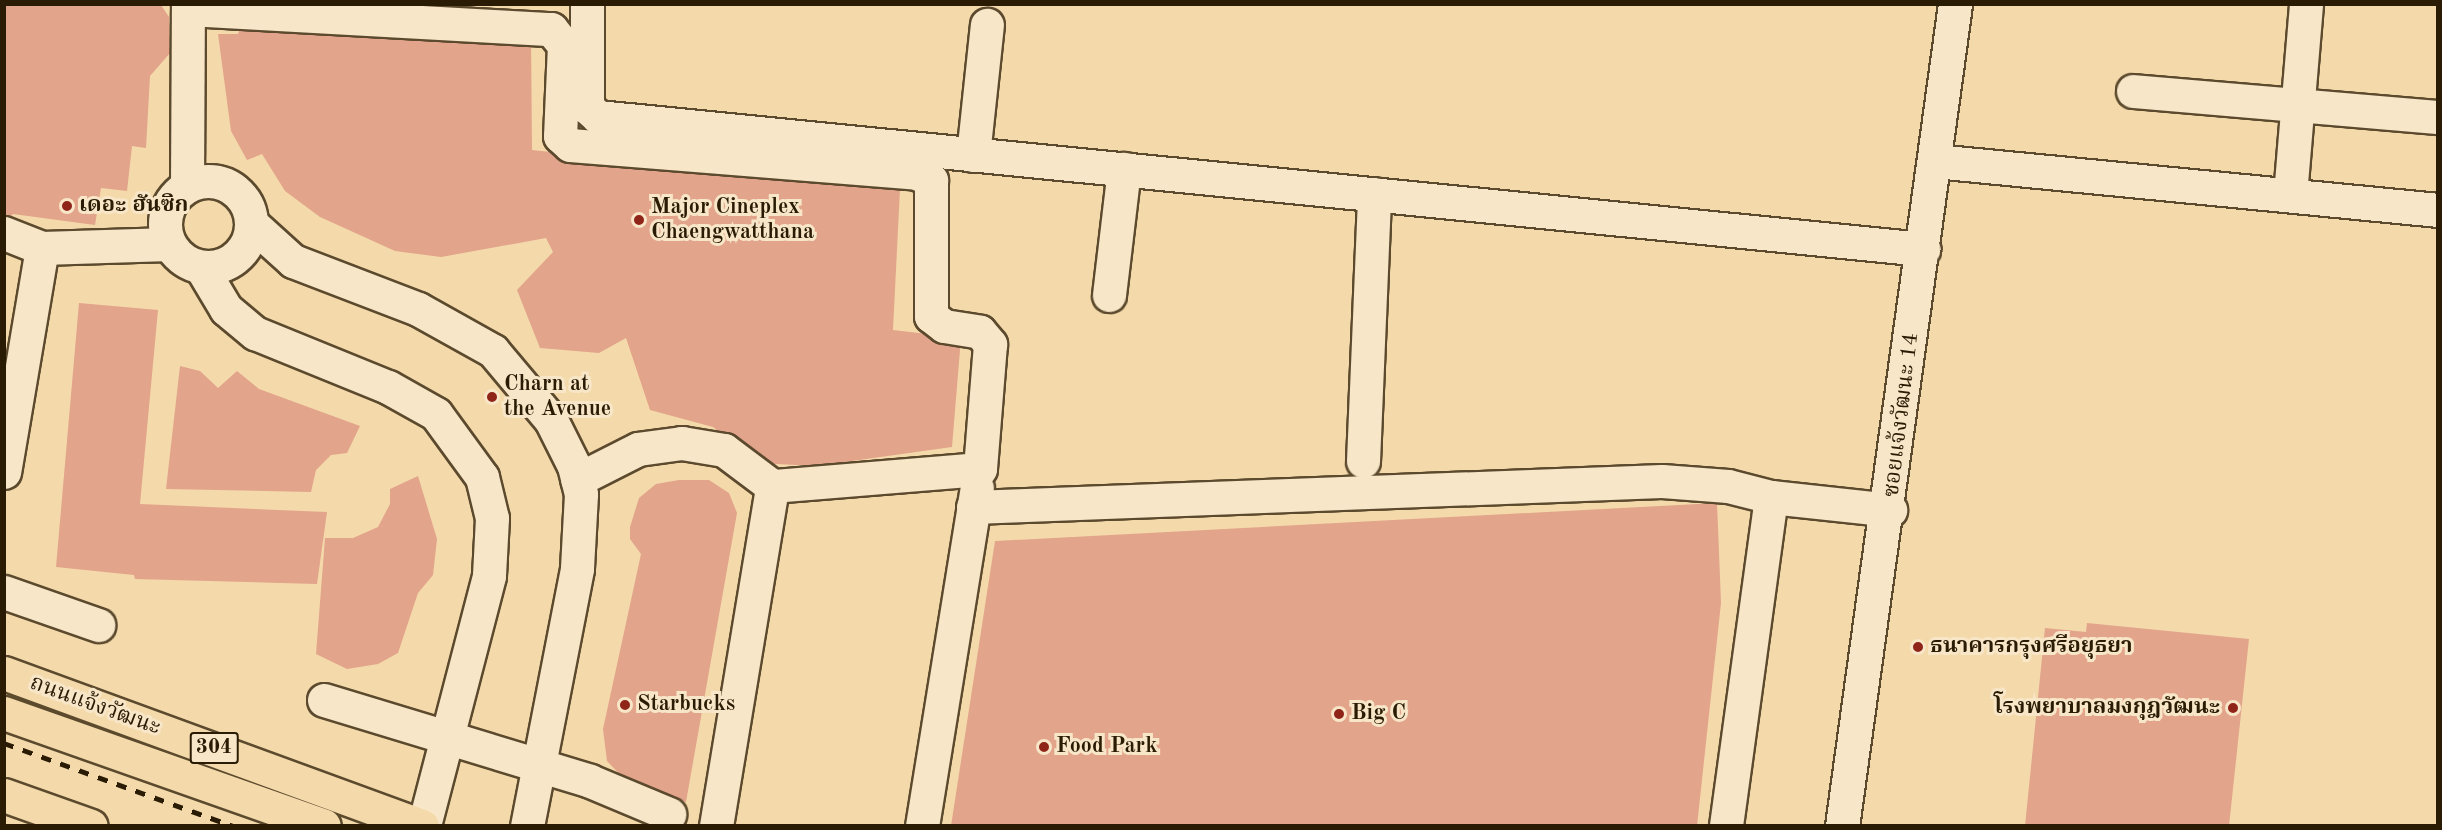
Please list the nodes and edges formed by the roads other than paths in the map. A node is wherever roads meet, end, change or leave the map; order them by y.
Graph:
1 (587, 4) edge
2 (1955, 4) edge
3 (2306, 4) edge
4 (188, 7) edge
5 (987, 25) dead end
6 (2133, 92) dead end
7 (2300, 109) junction
8 (2438, 117) edge
9 (974, 155) junction
10 (1935, 161) junction
11 (1124, 169) junction
12 (187, 186) junction
13 (1374, 194) junction
14 (2290, 195) junction
15 (2438, 210) edge
16 (252, 224) junction
17 (4, 233) edge
18 (169, 244) junction
19 (42, 248) junction
20 (1923, 249) junction
21 (201, 267) junction
22 (1109, 295) dead end
23 (1363, 461) dead end
24 (980, 469) junction
25 (4, 472) edge
26 (578, 480) junction
27 (772, 486) junction
28 (1771, 497) junction
29 (974, 507) junction
30 (1890, 510) junction
31 (4, 592) edge
32 (98, 625) dead end
33 (4, 673) edge
34 (324, 700) dead end
35 (4, 713) edge
36 (445, 737) junction
37 (539, 765) junction
38 (4, 795) edge
39 (669, 814) dead end
40 (91, 825) edge
41 (324, 825) edge
42 (423, 825) edge
43 (527, 825) edge
44 (716, 825) edge
45 (922, 825) edge
46 (1726, 825) edge
47 (1842, 825) edge

1 - 9 street
2 - 10 street, ซอยแจ้งวัฒนะ 14
3 - 7 street
4 - 12 street
4 - 24 street
5 - 9 street
6 - 7 street
7 - 8 street
7 - 14 street
9 - 11 street
10 - 14 street
10 - 20 street, ซอยแจ้งวัฒนะ 14
11 - 13 street
11 - 22 street
12 - 16 street
12 - 18 street
13 - 20 street
13 - 23 street
14 - 15 street
16 - 21 street
16 - 26 street
17 - 19 street
18 - 19 street
18 - 21 street
19 - 25 street
20 - 30 street, ซอยแจ้งวัฒนะ 14
21 - 36 street
24 - 27 street
24 - 29 street
26 - 27 street
26 - 37 street
27 - 44 street
28 - 29 street
28 - 30 street
28 - 46 street
29 - 45 street
30 - 47 street, ซอยแจ้งวัฒนะ 14
31 - 32 street
33 - 42 main road, ถนนแจ้งวัฒนะ / 304
34 - 36 street
35 - 41 main road, ถนนแจ้งวัฒนะ / 304
36 - 37 street
36 - 42 street
37 - 39 street
37 - 43 street
38 - 40 main road

